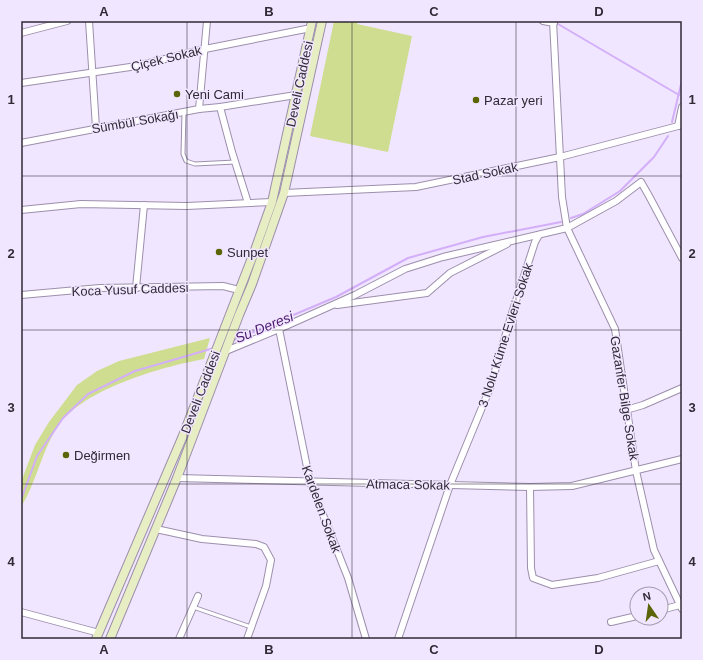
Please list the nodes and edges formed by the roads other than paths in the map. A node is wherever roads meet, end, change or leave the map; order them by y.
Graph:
1 (67, 21) edge
2 (89, 21) edge
3 (208, 21) edge
4 (322, 21) edge
5 (543, 21) edge
6 (553, 22) edge
7 (312, 24) edge
8 (21, 33) edge
9 (205, 49) junction
10 (92, 74) junction
11 (21, 83) edge
12 (296, 95) junction
13 (682, 107) edge
14 (220, 108) junction
15 (199, 109) junction
16 (184, 112) junction
17 (680, 125) edge
18 (96, 128) junction
19 (21, 143) edge
20 (560, 157) junction
21 (235, 162) junction
22 (284, 193) junction
23 (272, 202) junction
24 (248, 203) junction
25 (144, 205) junction
26 (21, 210) edge
27 (567, 228) junction
28 (539, 235) junction
29 (515, 240) junction
30 (682, 258) edge
31 (136, 288) junction
32 (240, 290) junction
33 (21, 295) edge
34 (329, 306) junction
35 (279, 329) junction
36 (227, 348) junction
37 (682, 388) edge
38 (626, 410) junction
39 (682, 459) edge
40 (636, 471) junction
41 (178, 478) junction
42 (310, 482) junction
43 (450, 485) junction
44 (530, 487) junction
45 (156, 529) junction
46 (659, 561) junction
47 (198, 596) dead end
48 (193, 607) junction
49 (681, 607) edge
50 (669, 609) edge
51 (21, 612) edge
52 (629, 618) edge
53 (611, 622) dead end
54 (251, 627) junction
55 (97, 636) edge
56 (110, 639) edge
57 (179, 639) edge
58 (247, 639) edge
59 (366, 639) edge
60 (398, 639) edge

1 - 8 street
2 - 10 street
3 - 9 street
4 - 22 main road, Develi Caddesi
5 - 6 street
6 - 20 street, Gazanfer Bilge Sokak
7 - 9 street, Çiçek Sokak
7 - 12 main road, Develi Caddesi
9 - 10 street, Çiçek Sokak
9 - 15 street
10 - 11 street, Çiçek Sokak
10 - 18 street
12 - 14 street, Sümbül Sokağı
12 - 23 main road, Develi Caddesi
13 - 17 street
14 - 15 street, Sümbül Sokağı
14 - 21 street
15 - 16 street, Sümbül Sokağı
16 - 18 street, Sümbül Sokağı
16 - 21 lane
17 - 20 street, Stad Sokak
18 - 19 street, Sümbül Sokağı
20 - 22 street, Stad Sokak
20 - 27 street, Gazanfer Bilge Sokak
21 - 24 street
22 - 36 main road, Develi Caddesi
23 - 24 street
23 - 32 main road, Develi Caddesi
24 - 25 street
25 - 26 street
25 - 31 street
27 - 28 street
27 - 30 street
27 - 38 street, Gazanfer Bilge Sokak
28 - 29 street
28 - 43 street, 3 Nolu Küme Evleri Sokak
29 - 34 street
29 - 34 street
31 - 32 street, Koca Yusuf Caddesi
31 - 33 street, Koca Yusuf Caddesi
32 - 55 main road, Develi Caddesi
34 - 35 street
35 - 36 street
35 - 42 street, Kardelen Sokak
36 - 41 main road, Develi Caddesi
37 - 38 street
38 - 40 street, Gazanfer Bilge Sokak
39 - 40 street, Atmaca Sokak
40 - 44 street, Atmaca Sokak
40 - 46 street, Gazanfer Bilge Sokak
41 - 42 street, Atmaca Sokak
41 - 45 main road, Develi Caddesi
42 - 43 street, Atmaca Sokak
42 - 59 street, Kardelen Sokak
43 - 44 street, Atmaca Sokak
43 - 60 street, 3 Nolu Küme Evleri Sokak
44 - 46 street
45 - 54 street
45 - 56 main road, Develi Caddesi
46 - 49 street, Gazanfer Bilge Sokak
47 - 48 street
48 - 54 lane
48 - 57 street
49 - 50 street
51 - 55 street
52 - 53 street
54 - 58 street

